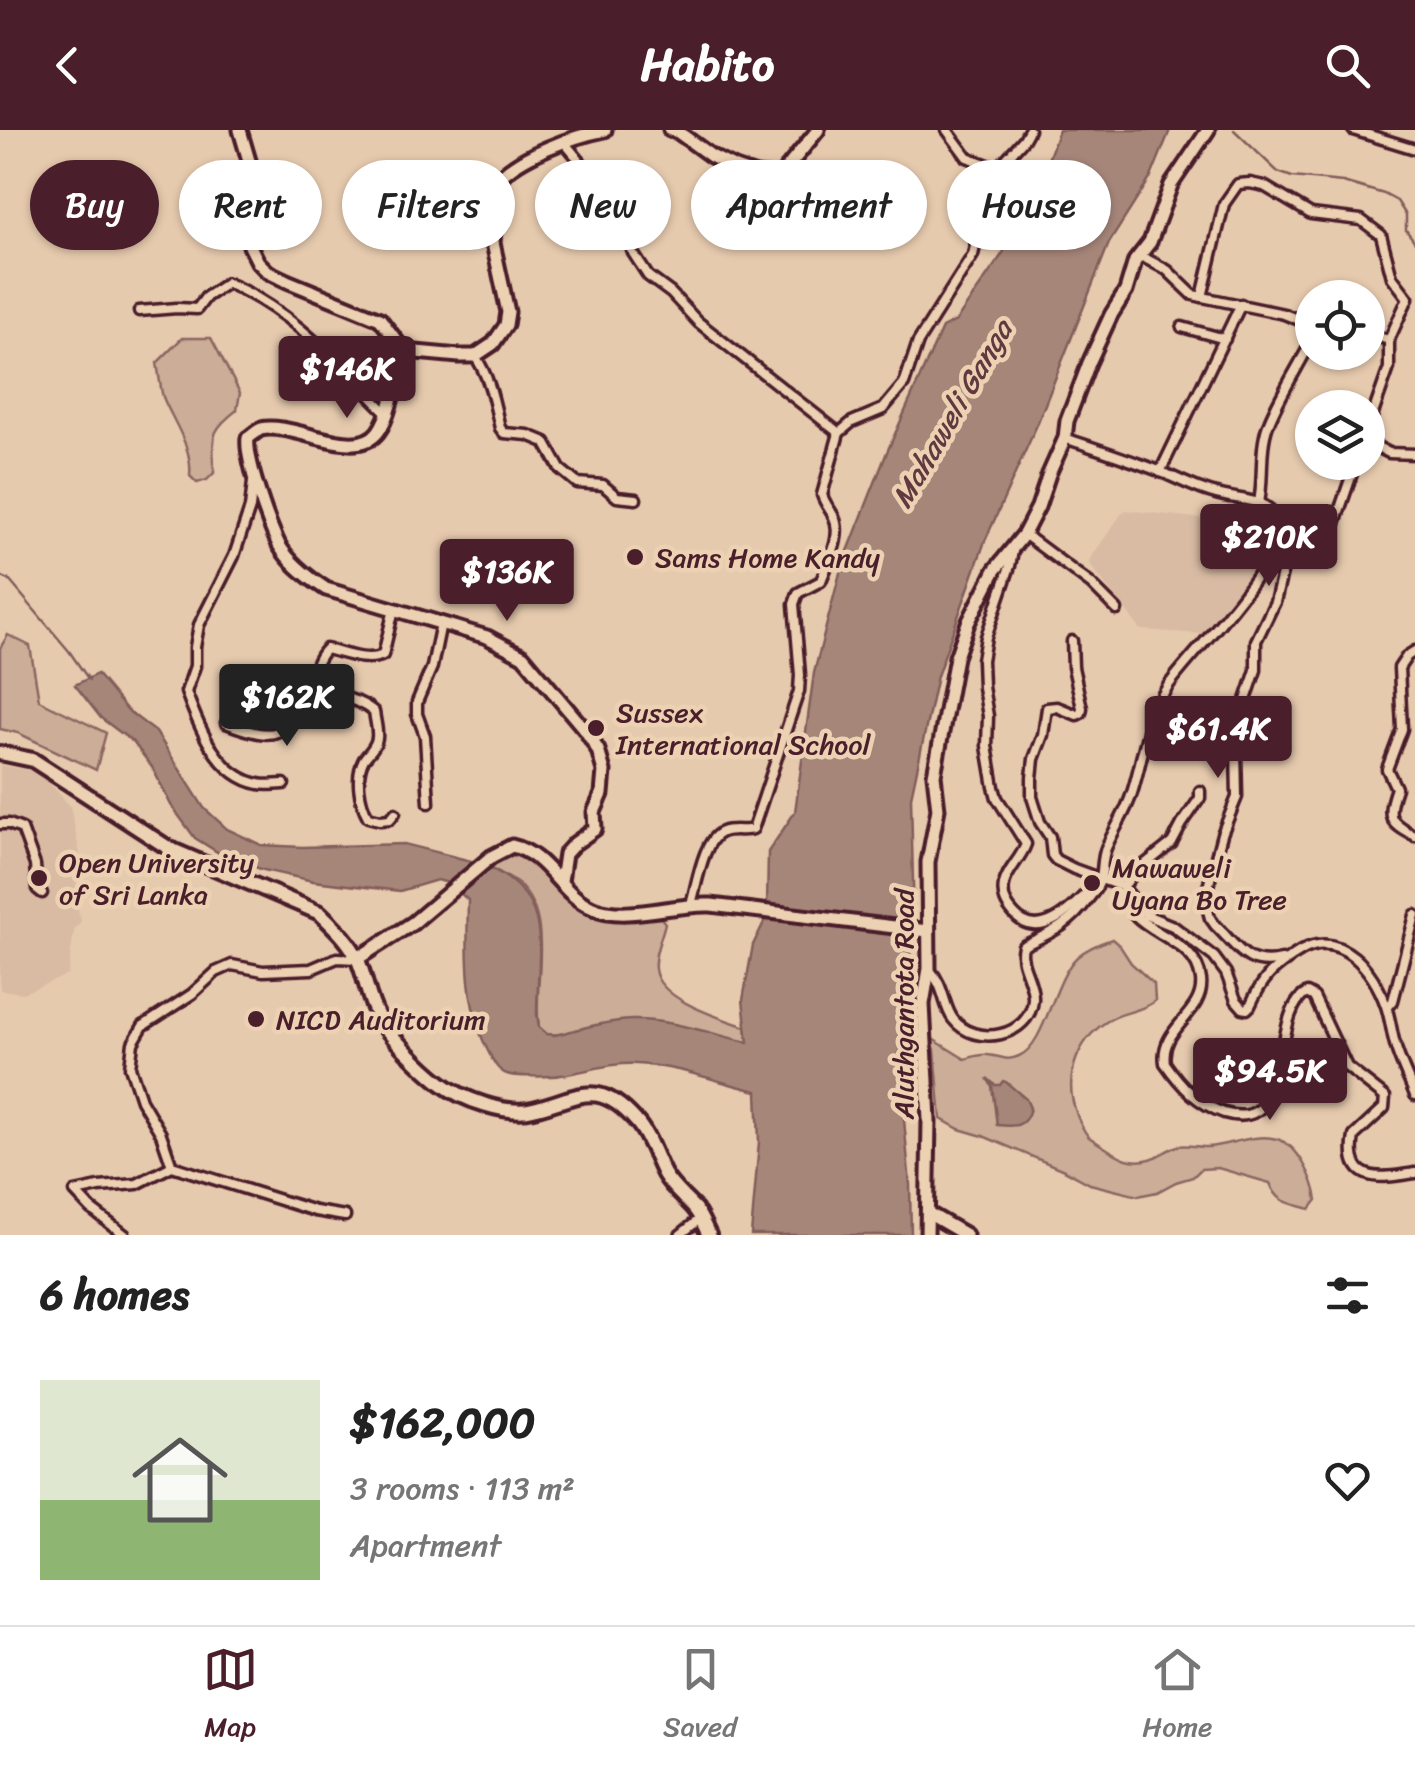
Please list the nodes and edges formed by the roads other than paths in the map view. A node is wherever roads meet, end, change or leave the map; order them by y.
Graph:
1 (240, 130) edge
2 (605, 130) edge
3 (670, 130) edge
4 (818, 130) edge
5 (947, 130) edge
6 (1029, 130) edge
7 (1208, 130) edge
8 (1353, 130) edge
9 (564, 142) junction
10 (1415, 149) edge
11 (975, 160) edge
12 (1006, 160) edge
13 (974, 250) edge
14 (1140, 256) junction
15 (1202, 298) junction
16 (1241, 304) junction
17 (139, 311) dead end
18 (1295, 319) edge
19 (1182, 327) dead end
20 (1224, 339) junction
21 (1385, 339) edge
22 (1389, 340) junction
23 (401, 356) junction
24 (475, 356) junction
25 (1296, 370) edge
26 (1381, 390) edge
27 (386, 412) junction
28 (839, 432) junction
29 (1065, 438) junction
30 (1385, 450) edge
31 (1415, 454) edge
32 (1160, 472) junction
33 (253, 477) junction
34 (1350, 480) edge
35 (636, 499) dead end
36 (1259, 503) junction
37 (1278, 522) junction
38 (1294, 524) junction
39 (1024, 534) junction
40 (1014, 546) junction
41 (394, 608) junction
42 (1118, 610) dead end
43 (441, 622) junction
44 (1072, 642) dead end
45 (1415, 651) edge
46 (312, 684) junction
47 (226, 723) dead end
48 (0, 754) edge
49 (284, 784) dead end
50 (1200, 791) dead end
51 (429, 803) dead end
52 (395, 813) dead end
53 (0, 824) edge
54 (1415, 836) edge
55 (1101, 878) junction
56 (561, 881) junction
57 (1122, 887) junction
58 (42, 893) dead end
59 (691, 904) junction
60 (1415, 914) edge
61 (922, 930) junction
62 (358, 960) junction
63 (1286, 960) junction
64 (929, 969) junction
65 (1387, 1008) junction
66 (1415, 1094) edge
67 (172, 1166) junction
68 (1415, 1173) edge
69 (928, 1214) junction
70 (346, 1216) dead end
71 (701, 1218) junction
72 (125, 1235) edge
73 (680, 1235) edge
74 (708, 1235) edge
75 (928, 1235) edge
76 (966, 1235) edge

1 - 23 street
2 - 9 street
3 - 4 street
5 - 11 street
6 - 12 street
7 - 14 street, Aluthgantota Road
8 - 10 street
9 - 24 street
9 - 28 street
13 - 28 street
14 - 15 street
14 - 29 street, Aluthgantota Road
15 - 16 street
15 - 22 street
16 - 18 street
16 - 20 street
17 - 27 street
19 - 20 street
20 - 32 street
21 - 22 street
22 - 26 street
23 - 24 street
23 - 27 street
24 - 35 street
25 - 36 street
27 - 33 street
28 - 59 street
29 - 32 street
29 - 39 street, Aluthgantota Road
30 - 31 street
32 - 36 street
33 - 41 street
33 - 49 street
34 - 38 street
36 - 37 street
37 - 38 street
37 - 55 street
38 - 63 street
39 - 40 street, Aluthgantota Road
39 - 42 street
40 - 55 street
40 - 61 street, Aluthgantota Road
41 - 43 street
41 - 46 street
43 - 51 street
43 - 56 street
44 - 55 street
45 - 54 street
46 - 47 street
46 - 52 street
48 - 62 main road
50 - 57 street
53 - 58 street
55 - 57 street
55 - 64 street
56 - 59 street
56 - 62 street
57 - 63 street
57 - 68 street
59 - 61 street
60 - 65 street
61 - 64 street, Aluthgantota Road
62 - 67 street
62 - 71 main road
63 - 65 street
64 - 69 street, Aluthgantota Road
65 - 66 street
67 - 70 street
67 - 72 street
69 - 75 street, Aluthgantota Road
69 - 76 street
71 - 73 street
71 - 74 main road

